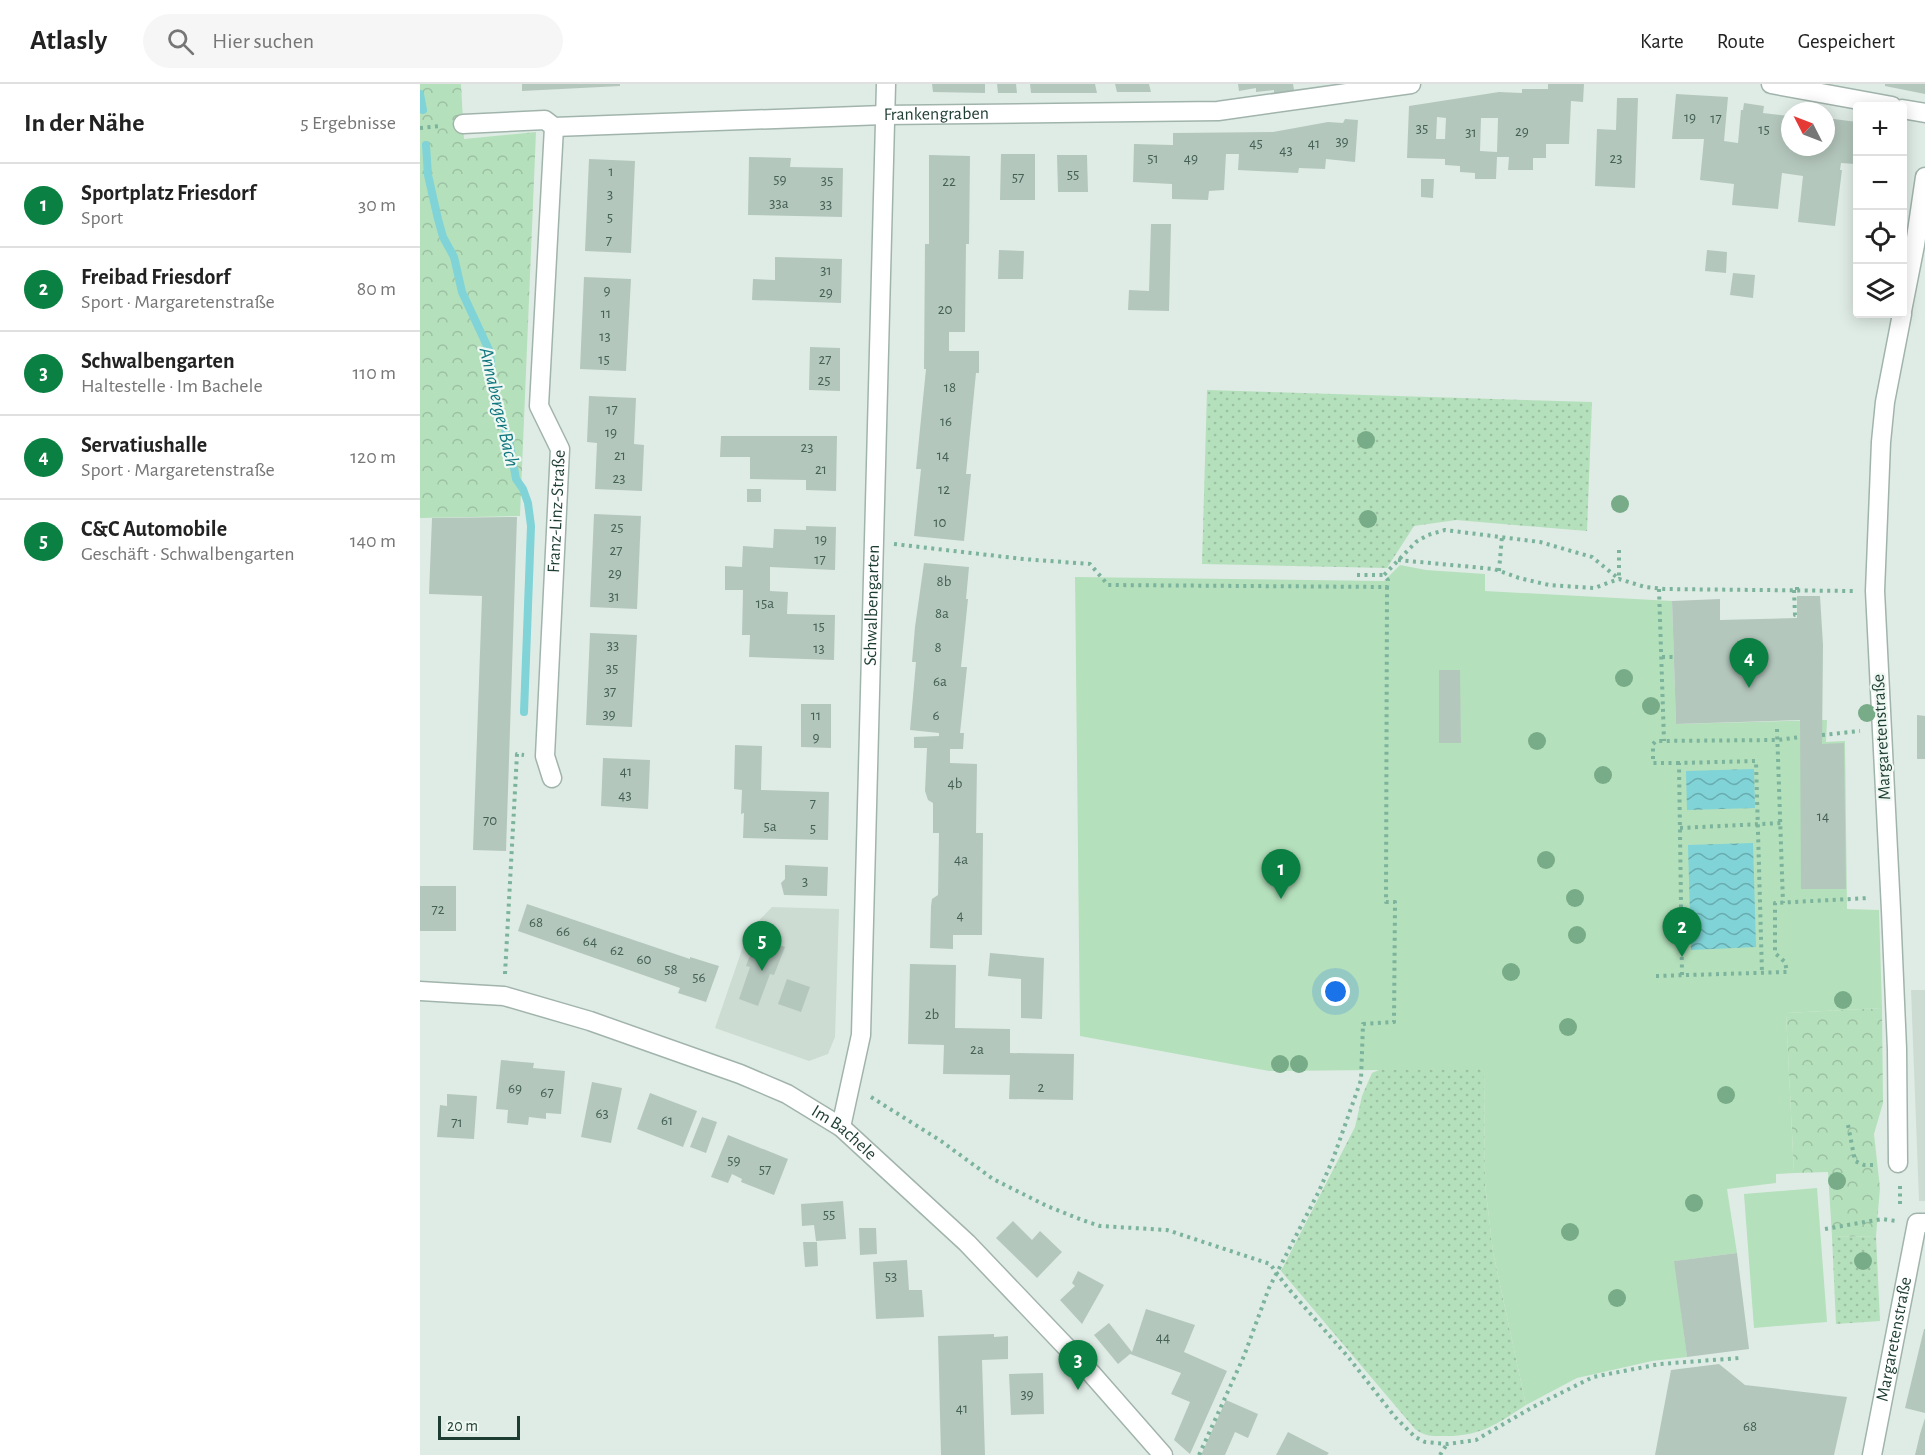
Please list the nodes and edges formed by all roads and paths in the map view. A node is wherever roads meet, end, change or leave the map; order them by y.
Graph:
1 (886, 84) edge
2 (1411, 84) edge
3 (1771, 84) edge
4 (1870, 102) edge
5 (1907, 109) edge
6 (1925, 113) edge
7 (884, 115) junction
8 (463, 124) dead end
9 (554, 127) junction
10 (1925, 177) edge
11 (1907, 288) edge
12 (1901, 318) edge
13 (1502, 536) junction
14 (874, 542) junction
15 (1619, 550) dead end
16 (1398, 560) junction
17 (1500, 571) junction
18 (1357, 575) dead end
19 (1384, 576) junction
20 (1619, 579) junction
21 (1797, 584) dead end
22 (1388, 587) junction
23 (1659, 589) junction
24 (1795, 590) junction
25 (1875, 591) junction
26 (1797, 615) dead end
27 (1662, 657) junction
28 (1673, 657) dead end
29 (1882, 728) junction
30 (1777, 729) dead end
31 (1822, 735) dead end
32 (1800, 737) dead end
33 (1778, 740) junction
34 (1664, 741) junction
35 (545, 756) junction
36 (1679, 763) junction
37 (552, 778) dead end
38 (1780, 823) junction
39 (1757, 824) junction
40 (1680, 828) junction
41 (1847, 899) dead end
42 (1784, 903) junction
43 (1761, 973) junction
44 (1682, 975) junction
45 (1656, 976) dead end
46 (420, 991) edge
47 (504, 996) junction
48 (850, 1084) junction
49 (1848, 1125) dead end
50 (842, 1127) junction
51 (1898, 1163) junction
52 (1921, 1223) edge
53 (1825, 1229) dead end
54 (1276, 1273) junction
55 (1740, 1358) dead end
56 (1448, 1444) junction
57 (1163, 1455) edge
58 (1199, 1455) edge
59 (1440, 1455) edge
60 (1872, 1455) edge

1 - 7 street, Schwalbengarten
2 - 7 street, Frankengraben
3 - 4 street
5 - 6 street
7 - 9 street, Frankengraben
7 - 14 street, Schwalbengarten
8 - 9 street, Frankengraben
9 - 35 street, Franz-Linz-Straße
10 - 11 street, Margaretenstraße
12 - 25 street, Margaretenstraße
13 - 16 path
13 - 17 path
13 - 20 path
14 - 22 path
14 - 48 street, Schwalbengarten
15 - 20 path
16 - 17 path
16 - 19 path
17 - 20 path
18 - 19 path
19 - 22 path
20 - 23 path
21 - 24 path
22 - 54 path
23 - 24 path
23 - 27 path
24 - 25 path
24 - 26 path
25 - 29 street, Margaretenstraße
27 - 28 path
27 - 34 path
29 - 31 path
29 - 51 street, Margaretenstraße
30 - 33 path
32 - 33 path
33 - 34 path
33 - 38 path
34 - 36 path
35 - 37 street, Franz-Linz-Straße
35 - 47 path
36 - 39 path
36 - 40 path
38 - 39 path
38 - 42 path
39 - 40 path
39 - 43 path
40 - 44 path
41 - 42 path
42 - 43 path
43 - 44 path
44 - 45 path
46 - 47 street, Im Bachele
47 - 50 street, Im Bachele
48 - 50 street, Schwalbengarten
48 - 54 path
49 - 51 path
50 - 57 street, Im Bachele
51 - 52 path
52 - 53 path
52 - 60 street, Margaretenstraße
54 - 56 path
54 - 58 path
55 - 56 path
56 - 59 path

